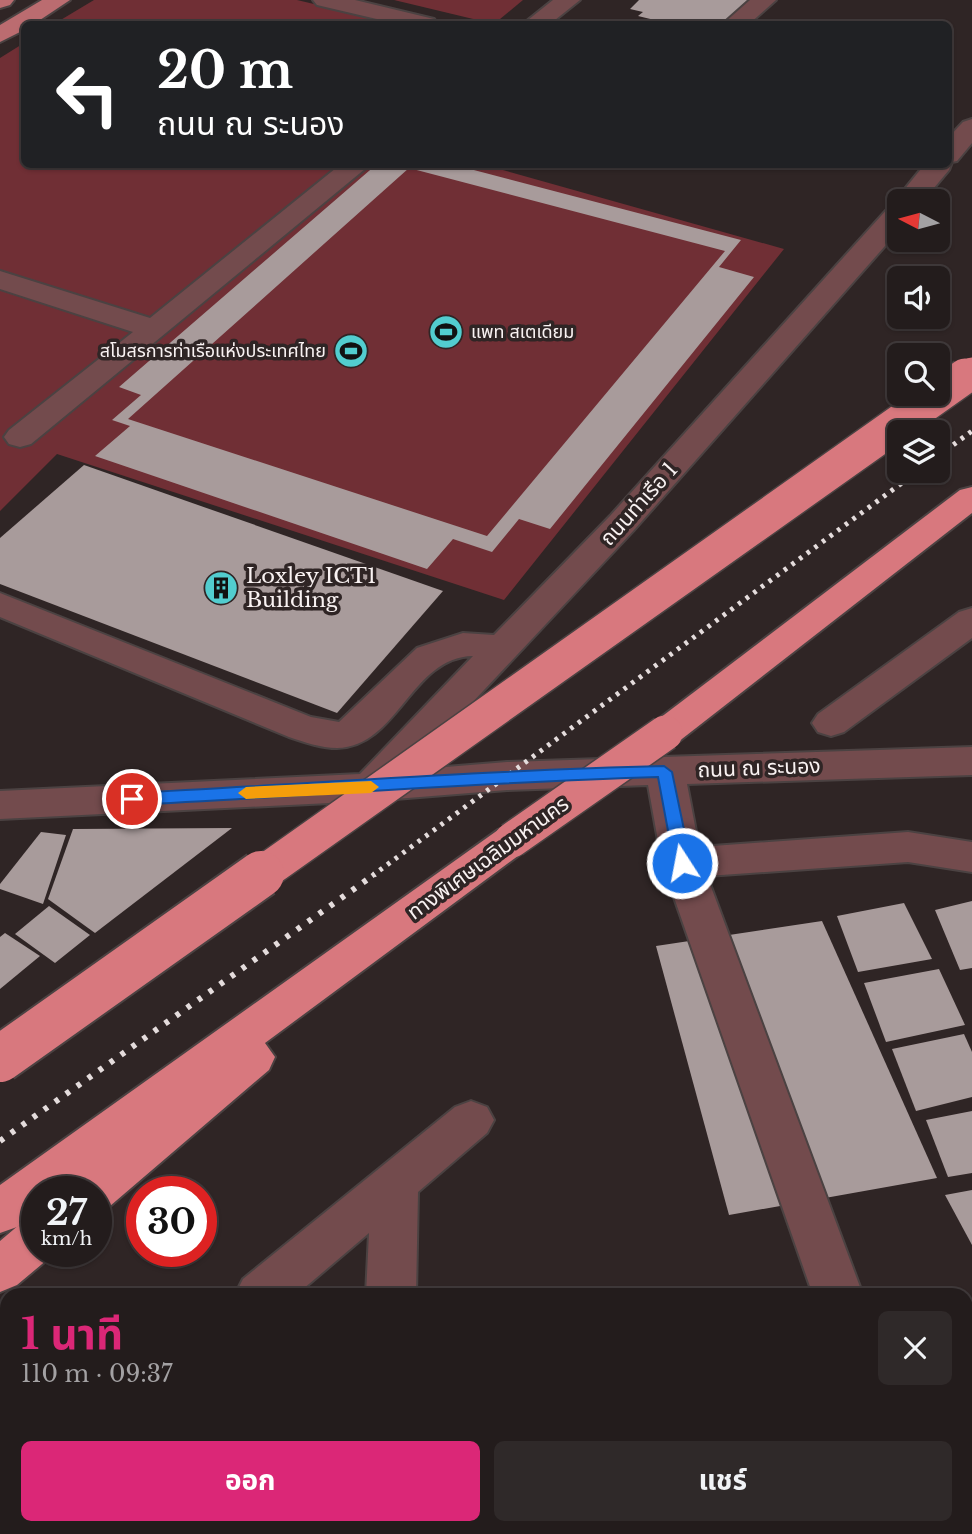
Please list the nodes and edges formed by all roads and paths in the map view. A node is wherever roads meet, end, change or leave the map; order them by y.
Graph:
1 (58, 0) edge
2 (325, 0) edge
3 (568, 0) edge
4 (764, 0) edge
5 (23, 21) edge
6 (413, 21) edge
7 (539, 21) edge
8 (739, 21) edge
9 (21, 22) edge
10 (0, 35) edge
11 (972, 127) edge
12 (952, 150) edge
13 (353, 168) edge
14 (937, 168) edge
15 (919, 189) edge
16 (887, 227) edge
17 (0, 280) edge
18 (155, 329) junction
19 (972, 371) edge
20 (20, 437) dead end
21 (972, 497) edge
22 (0, 604) edge
23 (972, 620) edge
24 (505, 649) junction
25 (831, 723) dead end
26 (972, 761) edge
27 (664, 772) junction
28 (370, 787) junction
29 (0, 805) edge
30 (512, 840) junction
31 (972, 857) edge
32 (682, 863) junction
33 (0, 1059) edge
34 (471, 1121) dead end
35 (112, 1176) edge
36 (395, 1182) junction
37 (0, 1212) edge
38 (21, 1252) edge
39 (0, 1270) edge
40 (268, 1288) edge
41 (391, 1288) edge
42 (835, 1288) edge

1 - 5 main road
2 - 6 street
3 - 7 street
4 - 8 street
9 - 10 main road
11 - 12 street
13 - 18 street
14 - 15 street
16 - 24 street, ถนนท่าเรือ 1
17 - 18 street
18 - 20 street
19 - 33 highway, bridge
21 - 30 highway, ทางพิเศษเฉลิมมหานคร, bridge
22 - 24 street
23 - 25 street
24 - 28 street, ถนนท่าเรือ 1
26 - 27 street, ถนน ณ ระนอง
27 - 28 street, ถนน ณ ระนอง
27 - 32 street
28 - 29 street, ถนน ณ ระนอง
30 - 35 highway
30 - 37 highway, ทางพิเศษเฉลิมมหานคร
31 - 32 street
32 - 42 street
34 - 36 street
36 - 40 street
36 - 41 street
38 - 39 highway

